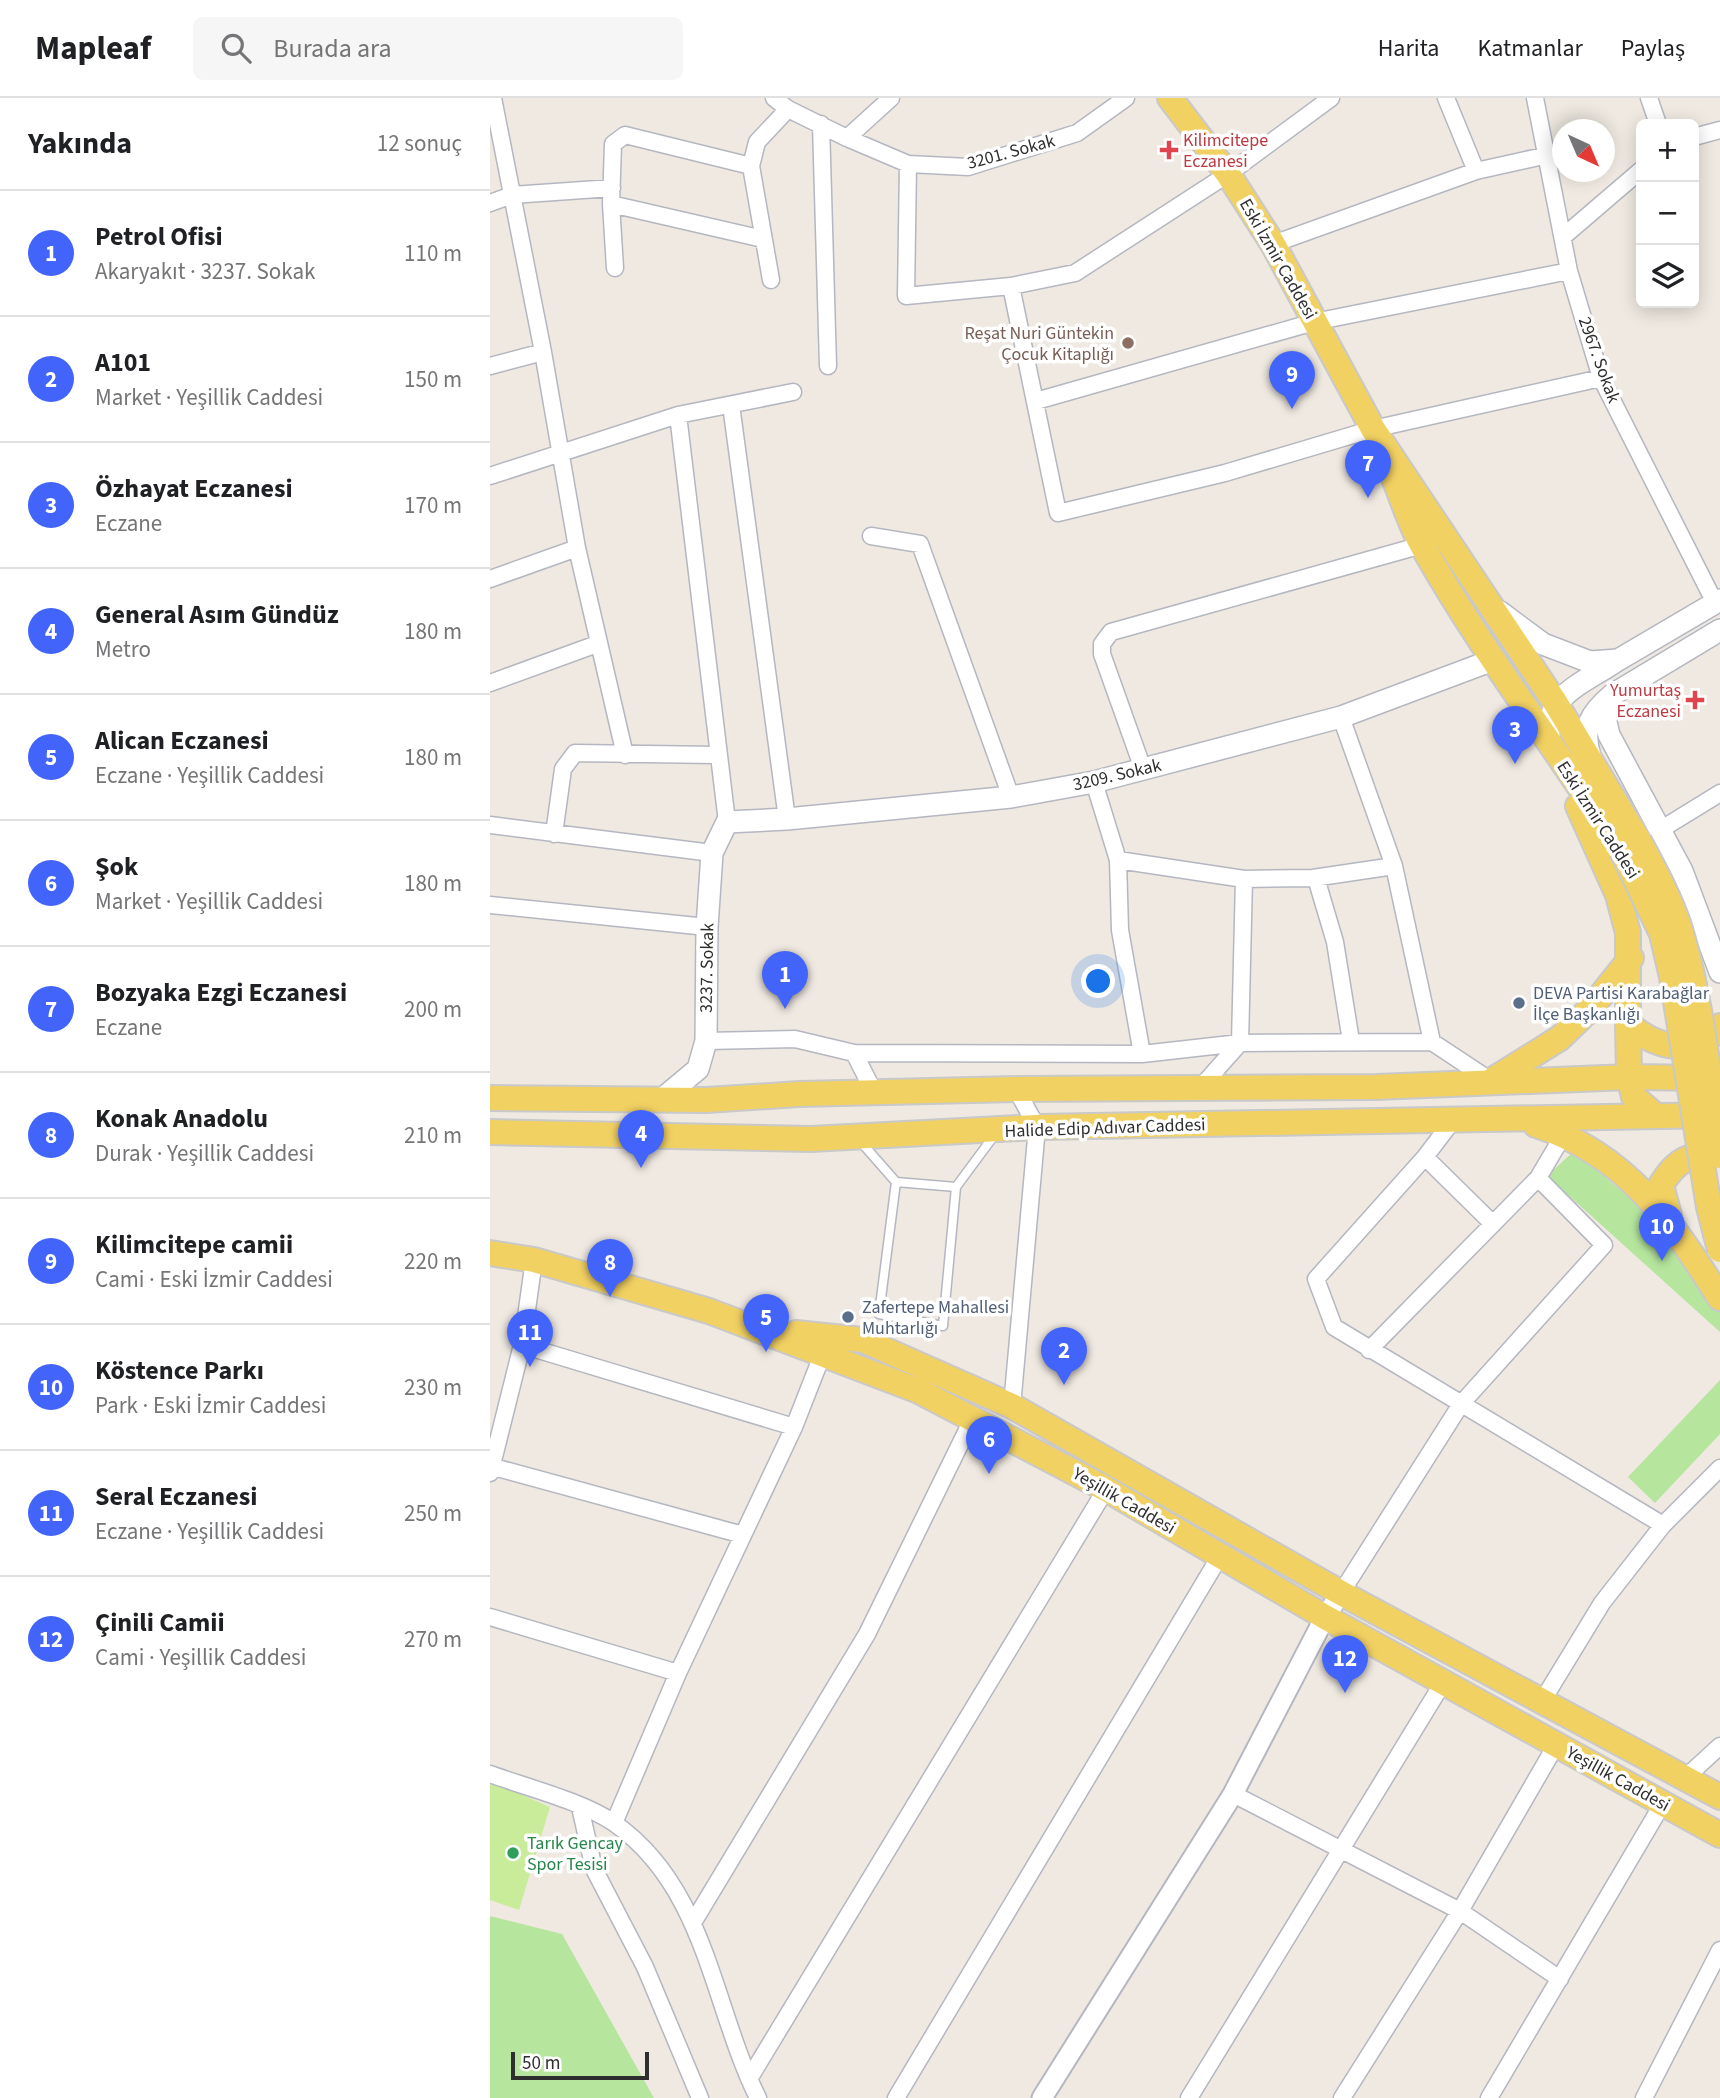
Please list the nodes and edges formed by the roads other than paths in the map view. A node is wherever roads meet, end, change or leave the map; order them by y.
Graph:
1 (493, 98) edge
2 (774, 98) edge
3 (891, 98) edge
4 (1126, 98) edge
5 (1170, 98) edge
6 (1331, 98) edge
7 (1446, 98) edge
8 (1535, 98) edge
9 (1649, 98) edge
10 (788, 109) junction
11 (1656, 119) edge
12 (821, 124) junction
13 (1720, 131) edge
14 (1699, 136) edge
15 (847, 138) junction
16 (1548, 155) junction
17 (908, 164) junction
18 (751, 166) junction
19 (1476, 171) junction
20 (1228, 174) junction
21 (1636, 174) edge
22 (512, 195) junction
23 (612, 196) junction
24 (490, 203) edge
25 (1564, 236) junction
26 (763, 239) junction
27 (1273, 244) junction
28 (615, 268) dead end
29 (1569, 271) junction
30 (771, 280) dead end
31 (1011, 286) junction
32 (1314, 322) junction
33 (543, 352) junction
34 (490, 366) edge
35 (828, 366) dead end
36 (1601, 378) junction
37 (793, 392) dead end
38 (1036, 401) junction
39 (731, 405) junction
40 (678, 415) junction
41 (1373, 429) junction
42 (559, 452) junction
43 (490, 476) edge
44 (871, 536) dead end
45 (1422, 545) junction
46 (577, 548) junction
47 (490, 579) edge
48 (1718, 602) edge
49 (1492, 605) junction
50 (1719, 633) edge
51 (597, 644) junction
52 (1493, 660) junction
53 (1618, 660) junction
54 (490, 683) edge
55 (1612, 695) junction
56 (1555, 702) junction
57 (1341, 718) junction
58 (1550, 749) junction
59 (625, 755) junction
60 (717, 755) junction
61 (1592, 762) junction
62 (1143, 769) junction
63 (1094, 782) junction
64 (1720, 793) edge
65 (1011, 797) junction
66 (787, 819) junction
67 (727, 822) junction
68 (490, 825) edge
69 (554, 834) junction
70 (1640, 841) junction
71 (712, 853) junction
72 (1118, 860) junction
73 (1394, 866) junction
74 (1316, 878) junction
75 (1244, 879) junction
76 (490, 905) edge
77 (707, 928) junction
78 (1631, 958) junction
79 (1720, 972) edge
80 (1628, 1023) junction
81 (1720, 1026) edge
82 (706, 1041) junction
83 (1351, 1041) junction
84 (1432, 1042) junction
85 (1240, 1043) junction
86 (853, 1054) junction
87 (1142, 1054) junction
88 (1629, 1077) junction
89 (1720, 1079) edge
90 (1491, 1081) junction
91 (1200, 1088) junction
92 (1016, 1089) junction
93 (874, 1092) junction
94 (490, 1098) edge
95 (662, 1099) junction
96 (1720, 1115) edge
97 (1656, 1116) junction
98 (1454, 1119) junction
99 (1519, 1119) junction
100 (1037, 1128) junction
101 (997, 1131) junction
102 (490, 1132) edge
103 (1564, 1134) junction
104 (856, 1136) junction
105 (1720, 1155) edge
106 (1425, 1157) junction
107 (1538, 1178) junction
108 (896, 1182) junction
109 (956, 1187) junction
110 (1493, 1224) junction
111 (1679, 1240) junction
112 (490, 1246) edge
113 (1720, 1250) edge
114 (490, 1253) edge
115 (534, 1260) junction
116 (1720, 1298) edge
117 (522, 1345) junction
118 (1369, 1350) junction
119 (824, 1353) junction
120 (1461, 1404) junction
121 (1012, 1406) junction
122 (973, 1418) junction
123 (794, 1427) junction
124 (490, 1468) edge
125 (1720, 1468) edge
126 (1106, 1489) junction
127 (1662, 1525) junction
128 (743, 1535) junction
129 (1220, 1556) junction
130 (1341, 1593) junction
131 (490, 1617) edge
132 (1325, 1617) junction
133 (678, 1673) junction
134 (1444, 1681) junction
135 (1541, 1703) junction
136 (1556, 1745) junction
137 (1720, 1745) edge
138 (490, 1774) edge
139 (1685, 1778) junction
140 (1233, 1794) junction
141 (1720, 1797) edge
142 (1663, 1803) junction
143 (580, 1807) junction
144 (614, 1823) junction
145 (1720, 1835) edge
146 (1342, 1850) junction
147 (1460, 1911) junction
148 (694, 1921) junction
149 (1720, 1950) edge
150 (1560, 1979) junction
151 (748, 2079) junction
152 (700, 2098) edge
153 (758, 2098) edge
154 (896, 2098) edge
155 (1042, 2098) edge
156 (1189, 2098) edge
157 (1342, 2098) edge
158 (1489, 2098) edge
159 (1644, 2098) edge

1 - 22 street
2 - 10 street, 3201. Sokak
3 - 15 street
4 - 17 street, 3201. Sokak
5 - 20 main road, Eski İzmir Caddesi
6 - 20 street
7 - 19 street
8 - 16 street, 2967. Sokak
9 - 11 street
10 - 12 street, 3201. Sokak
10 - 18 street
12 - 15 street, 3201. Sokak
12 - 35 street
13 - 14 street
15 - 17 street, 3201. Sokak
16 - 19 street
16 - 25 street, 2967. Sokak
17 - 31 street
18 - 23 street
18 - 26 street
19 - 27 street
20 - 27 main road, Eski İzmir Caddesi
20 - 31 street
21 - 25 street
22 - 23 street
22 - 24 street
22 - 33 street
23 - 26 street
23 - 28 street
25 - 29 street, 2967. Sokak
26 - 30 street
27 - 32 main road, Eski İzmir Caddesi
29 - 32 street
29 - 36 street, 2967. Sokak
31 - 38 street
32 - 38 street
32 - 41 main road, Eski İzmir Caddesi
33 - 34 street
33 - 42 street
36 - 41 street
36 - 48 street, 2967. Sokak
37 - 39 street
38 - 41 street
39 - 40 street
39 - 66 street
40 - 42 street
40 - 60 street
41 - 45 main road, Eski İzmir Caddesi
41 - 49 main road, Eski İzmir Caddesi
42 - 43 street
42 - 46 street
44 - 65 street
45 - 52 main road, Eski İzmir Caddesi
45 - 62 street
46 - 47 street
46 - 51 street
48 - 53 main road
49 - 53 main road
49 - 56 main road, Eski İzmir Caddesi
50 - 55 main road
51 - 54 street
51 - 59 street
52 - 57 main road, 3209. Sokak
52 - 58 main road, Eski İzmir Caddesi
53 - 56 main road
55 - 61 main road
55 - 70 main road
56 - 58 main road
56 - 61 main road, Eski İzmir Caddesi
57 - 62 main road, 3209. Sokak
57 - 73 street
58 - 70 main road, Eski İzmir Caddesi
58 - 78 main road
59 - 60 street
59 - 69 street
60 - 67 street
61 - 70 main road, Eski İzmir Caddesi
62 - 63 main road, 3209. Sokak
63 - 65 main road, 3209. Sokak
63 - 72 street
64 - 70 street
65 - 66 main road, 3209. Sokak
66 - 67 main road, 3209. Sokak
67 - 71 main road, 3237. Sokak
68 - 69 street
69 - 71 street
70 - 79 main road
70 - 105 main road, Eski İzmir Caddesi, bridge
70 - 113 main road, Eski İzmir Caddesi, bridge
71 - 77 main road, 3237. Sokak
72 - 75 street
72 - 87 street
73 - 74 street
73 - 84 street
74 - 75 street
74 - 83 street
75 - 85 street
76 - 77 street
77 - 82 main road, 3237. Sokak
78 - 80 main road
78 - 90 main road
80 - 81 main road
80 - 88 main road
82 - 86 street
82 - 95 main road, 3237. Sokak
83 - 84 street
83 - 85 street
84 - 90 street
85 - 87 street
85 - 91 street
86 - 87 street
86 - 93 street
88 - 89 main road, Halide Edip Adıvar Caddesi
88 - 90 main road, Halide Edip Adıvar Caddesi
88 - 97 main road
90 - 91 main road, Halide Edip Adıvar Caddesi
91 - 92 main road, Halide Edip Adıvar Caddesi
92 - 93 main road, Halide Edip Adıvar Caddesi
92 - 100 street
93 - 95 main road, Halide Edip Adıvar Caddesi
94 - 95 main road, Halide Edip Adıvar Caddesi
96 - 97 main road, Halide Edip Adıvar Caddesi
97 - 99 main road, Halide Edip Adıvar Caddesi
98 - 99 main road, Halide Edip Adıvar Caddesi
98 - 100 main road, Halide Edip Adıvar Caddesi
98 - 106 street
99 - 103 main road
100 - 101 main road, Halide Edip Adıvar Caddesi
100 - 121 street
101 - 104 main road, Halide Edip Adıvar Caddesi
101 - 109 lane
102 - 104 main road, Halide Edip Adıvar Caddesi
103 - 107 street
103 - 111 main road
104 - 108 lane
105 - 111 main road
106 - 110 street
106 - 118 street
107 - 110 street
107 - 120 street
108 - 109 lane
108 - 109 lane
110 - 118 street
111 - 116 main road
112 - 121 main road, Yeşillik Caddesi
114 - 115 main road, Yeşillik Caddesi
115 - 117 street
115 - 119 main road, Yeşillik Caddesi
117 - 123 street
117 - 124 street
118 - 120 street
119 - 122 main road, Yeşillik Caddesi
119 - 123 street
120 - 127 street
120 - 130 street
121 - 122 main road
121 - 130 main road, Yeşillik Caddesi
122 - 126 main road, Yeşillik Caddesi
122 - 148 street
123 - 128 street
124 - 128 street
125 - 127 street
126 - 129 main road, Yeşillik Caddesi
126 - 151 street
127 - 135 street
128 - 133 street
129 - 132 main road, Yeşillik Caddesi
129 - 154 street
130 - 132 street
130 - 135 main road, Yeşillik Caddesi
131 - 133 street
132 - 134 main road, Yeşillik Caddesi
132 - 140 street
133 - 144 street
134 - 136 main road, Yeşillik Caddesi
134 - 146 street
135 - 139 main road, Yeşillik Caddesi
136 - 142 main road, Yeşillik Caddesi
136 - 147 street
137 - 139 street
138 - 143 street
139 - 141 main road, Yeşillik Caddesi
140 - 146 street
140 - 155 street
142 - 145 main road, Yeşillik Caddesi
142 - 150 street
143 - 144 street
143 - 152 street
144 - 148 street
146 - 147 street
146 - 156 street
147 - 150 street
147 - 157 street
148 - 151 street
149 - 159 street
150 - 158 street
151 - 153 street

